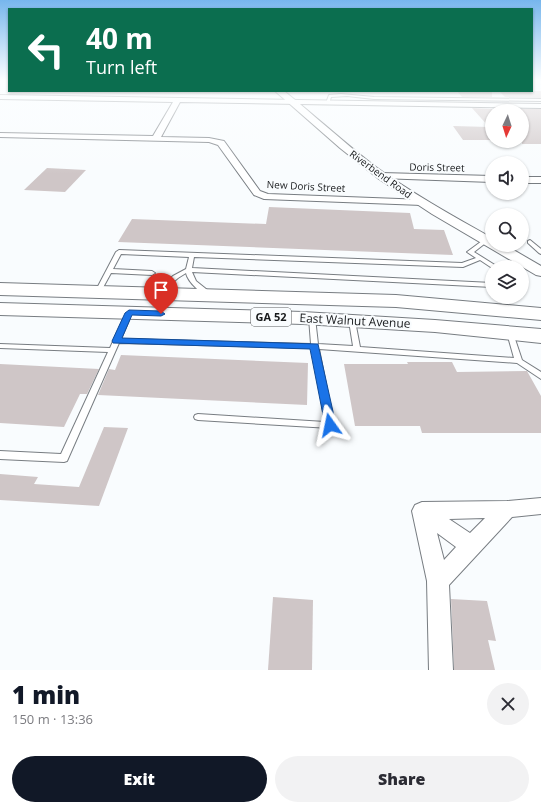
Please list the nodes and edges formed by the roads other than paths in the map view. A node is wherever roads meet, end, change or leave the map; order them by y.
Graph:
1 (171, 111) edge
2 (303, 111) edge
3 (0, 135) edge
4 (156, 138) junction
5 (382, 176) junction
6 (485, 179) edge
7 (529, 180) edge
8 (541, 180) edge
9 (422, 202) junction
10 (485, 239) edge
11 (530, 242) dead end
12 (485, 246) edge
13 (508, 252) edge
14 (541, 252) edge
15 (192, 255) junction
16 (481, 258) junction
17 (485, 261) edge
18 (538, 268) edge
19 (188, 270) junction
20 (109, 271) junction
21 (152, 273) dead end
22 (485, 285) edge
23 (0, 289) edge
24 (98, 292) junction
25 (156, 294) junction
26 (210, 294) junction
27 (0, 309) edge
28 (129, 313) junction
29 (541, 314) edge
30 (312, 318) junction
31 (352, 321) junction
32 (510, 333) junction
33 (541, 336) edge
34 (117, 341) junction
35 (0, 346) edge
36 (315, 346) junction
37 (357, 349) junction
38 (112, 350) junction
39 (519, 361) junction
40 (541, 376) edge
41 (198, 417) dead end
42 (0, 455) edge
43 (541, 506) edge
44 (507, 509) junction
45 (422, 511) junction
46 (471, 546) junction
47 (438, 581) junction
48 (441, 670) edge

1 - 4 street
2 - 5 street, Riverbend Road
3 - 4 street, New Doris Street
4 - 9 street, New Doris Street
5 - 6 street, Doris Street
5 - 9 street, Riverbend Road
7 - 8 street
9 - 10 street, Riverbend Road
11 - 14 lane
12 - 16 lane
13 - 18 street, Riverbend Road
15 - 16 lane
15 - 19 lane
15 - 20 lane
16 - 17 lane
19 - 22 lane
19 - 25 lane
19 - 26 lane
20 - 21 lane
20 - 24 lane
23 - 24 main road, East Walnut Avenue / GA 52
24 - 25 main road, East Walnut Avenue / GA 52
25 - 26 main road, East Walnut Avenue / GA 52
26 - 29 main road, East Walnut Avenue / GA 52
27 - 28 main road, East Walnut Avenue / GA 52
28 - 30 main road, East Walnut Avenue / GA 52
28 - 34 lane
30 - 31 main road, East Walnut Avenue / GA 52
30 - 36 lane
31 - 32 main road, East Walnut Avenue / GA 52
31 - 37 lane
32 - 33 main road, East Walnut Avenue / GA 52
32 - 39 lane
34 - 36 lane
34 - 38 lane
35 - 38 lane
36 - 37 lane
36 - 41 lane
37 - 39 lane
38 - 42 lane
39 - 40 lane
43 - 44 street
44 - 45 street
44 - 46 street
45 - 46 street
45 - 47 street
46 - 47 street
47 - 48 street

